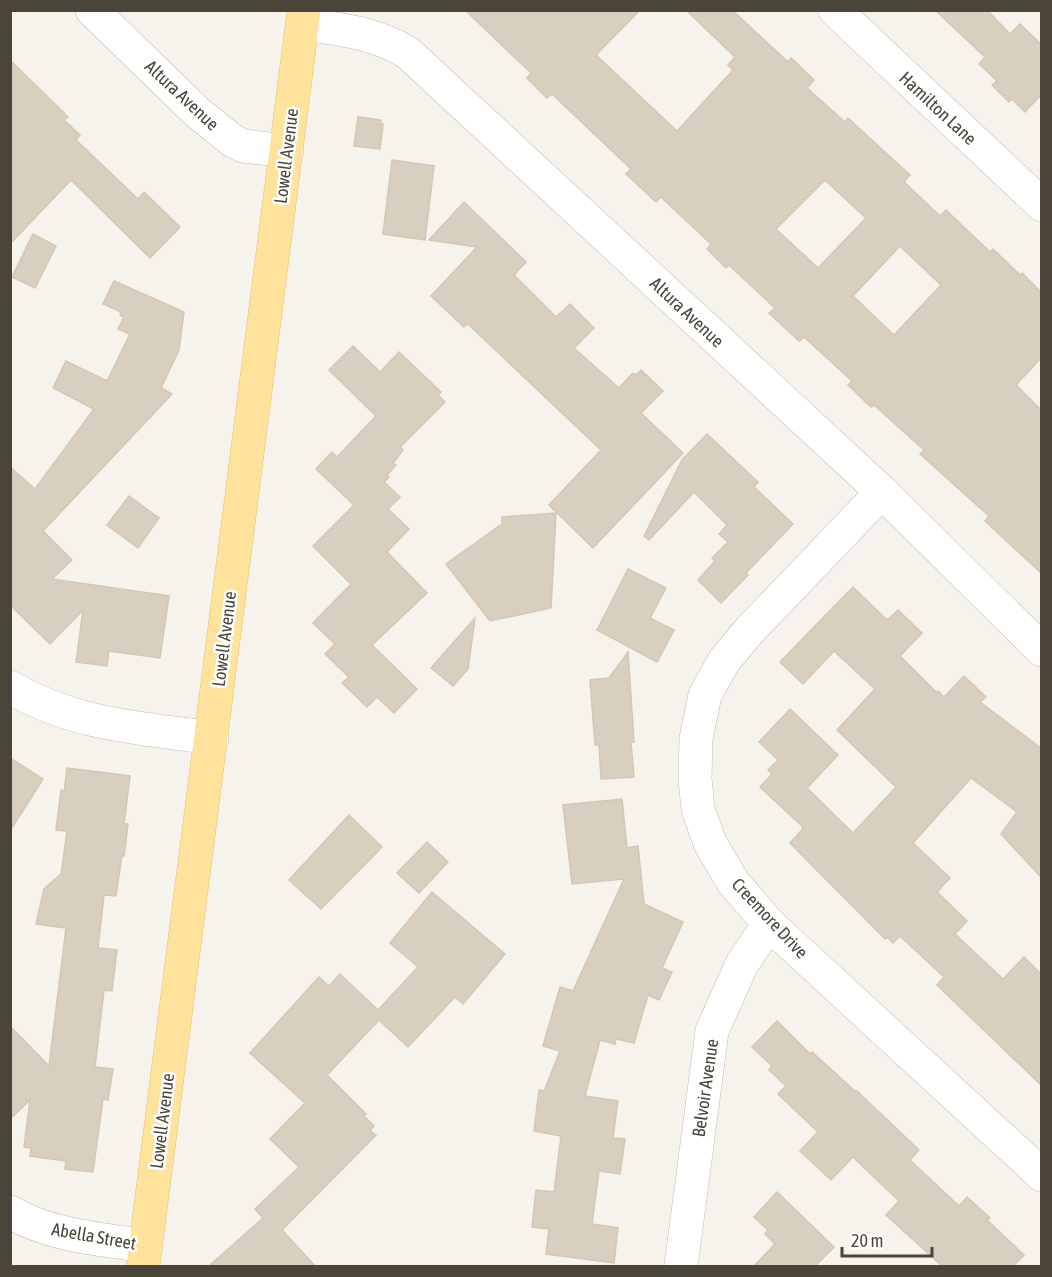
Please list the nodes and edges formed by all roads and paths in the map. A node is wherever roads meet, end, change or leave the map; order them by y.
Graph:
1 (92, 10) edge
2 (835, 10) edge
3 (304, 17) edge
4 (286, 151) junction
5 (1041, 206) edge
6 (882, 492) junction
7 (1041, 650) edge
8 (10, 687) edge
9 (212, 738) junction
10 (770, 924) junction
11 (1041, 1175) edge
12 (10, 1212) edge
13 (144, 1256) edge
14 (681, 1266) edge

1 - 4 street, Altura Avenue
2 - 5 street, Hamilton Lane
3 - 4 main road, Lowell Avenue
3 - 6 street, Altura Avenue
4 - 9 main road, Lowell Avenue
6 - 7 street, Altura Avenue
6 - 10 street, Creemore Drive
8 - 9 street
9 - 13 main road, Lowell Avenue
10 - 11 street, Creemore Drive
10 - 14 street, Belvoir Avenue
12 - 13 street, Abella Street

